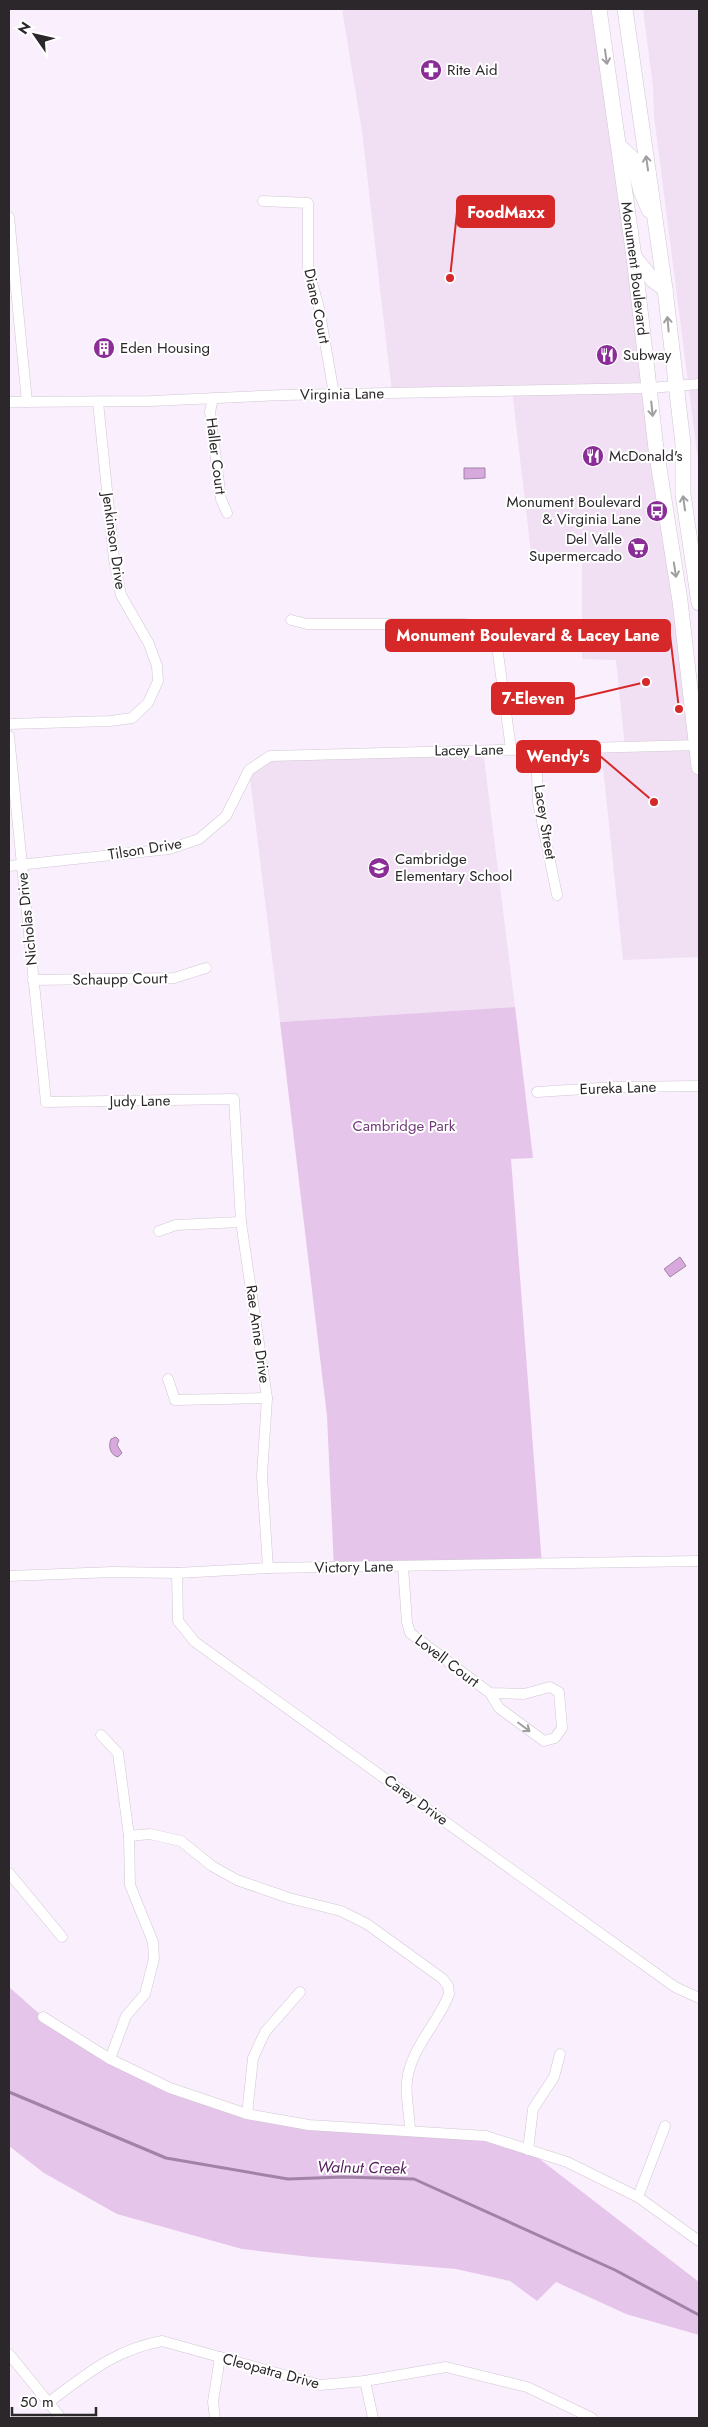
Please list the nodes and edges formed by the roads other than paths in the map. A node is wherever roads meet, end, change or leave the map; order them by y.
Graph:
1 (599, 9) edge
2 (624, 9) edge
3 (619, 146) junction
4 (263, 201) dead end
5 (9, 217) edge
6 (656, 224) junction
7 (634, 257) junction
8 (665, 289) junction
9 (699, 384) edge
10 (675, 386) junction
11 (650, 388) junction
12 (334, 394) junction
13 (213, 398) junction
14 (9, 402) edge
15 (27, 402) junction
16 (98, 402) junction
17 (228, 514) dead end
18 (699, 603) edge
19 (292, 620) dead end
20 (9, 724) edge
21 (9, 736) edge
22 (698, 745) edge
23 (536, 748) junction
24 (511, 749) junction
25 (270, 756) joint
26 (699, 767) edge
27 (22, 864) junction
28 (9, 866) edge
29 (557, 895) dead end
30 (206, 968) dead end
31 (33, 980) junction
32 (699, 1086) edge
33 (538, 1092) dead end
34 (234, 1099) joint
35 (46, 1102) joint
36 (242, 1222) junction
37 (159, 1231) dead end
38 (168, 1379) dead end
39 (267, 1398) junction
40 (699, 1561) edge
41 (403, 1566) junction
42 (268, 1568) junction
43 (177, 1574) junction
44 (9, 1576) edge
45 (490, 1693) junction
46 (102, 1734) dead end
47 (129, 1836) junction
48 (9, 1873) edge
49 (62, 1937) dead end
50 (300, 1992) dead end
51 (699, 1998) edge
52 (43, 2017) dead end
53 (560, 2054) dead end
54 (110, 2059) junction
55 (247, 2114) junction
56 (666, 2126) dead end
57 (410, 2131) junction
58 (528, 2150) junction
59 (638, 2197) junction
60 (699, 2241) edge
61 (9, 2354) edge
62 (220, 2358) junction
63 (365, 2381) junction
64 (49, 2402) junction
65 (61, 2418) edge
66 (215, 2418) edge
67 (373, 2418) edge
68 (592, 2418) edge

1 -> 3 main road, Monument Boulevard
6 -> 2 main road, Monument Boulevard
3 - 6 main road
3 - 7 main road, Monument Boulevard
4 - 12 street, Diane Court
5 - 15 street
6 - 8 main road, Monument Boulevard
7 - 8 main road
7 - 11 main road, Monument Boulevard
10 -> 8 main road, Monument Boulevard
9 - 10 street, Virginia Lane
10 - 11 street, Virginia Lane
18 -> 10 main road, Monument Boulevard
11 - 12 street, Virginia Lane
11 -> 22 main road, Monument Boulevard
12 - 13 street, Virginia Lane
13 - 16 street, Virginia Lane
13 - 17 street, Haller Court
14 - 15 street, Virginia Lane
15 - 16 street, Virginia Lane
16 - 20 street, Jenkinson Drive
19 - 24 street
21 - 27 street, Nicholas Drive
22 - 23 street, Lacey Lane
22 - 26 main road, Monument Boulevard
23 - 24 street, Lacey Lane
23 - 29 street, Lacey Street
24 - 25 street, Lacey Lane
25 - 27 street, Tilson Drive
27 - 28 street, Tilson Drive
27 - 31 street, Nicholas Drive
30 - 31 street, Schaupp Court
31 - 35 street, Nicholas Drive
32 - 33 street, Eureka Lane
34 - 35 street, Judy Lane
34 - 36 street, Rae Anne Drive
36 - 37 street
36 - 39 street, Rae Anne Drive
38 - 39 street
39 - 42 street, Rae Anne Drive
40 - 41 street, Victory Lane
41 - 42 street, Victory Lane
41 - 45 street, Lovell Court
42 - 43 street, Victory Lane
43 - 44 street, Victory Lane
43 - 51 street, Carey Drive
45 -> 45 street, Lovell Court
46 - 47 street
47 - 54 street
47 - 57 street
48 - 49 street
50 - 55 street
52 - 54 street
53 - 58 street
54 - 55 street
55 - 57 street
56 - 59 street
57 - 58 street
58 - 59 street
59 - 60 street
61 - 64 street
62 - 63 street, Cleopatra Drive
62 - 64 street, Cleopatra Drive
62 - 66 street
63 - 67 street
63 - 68 street, Cleopatra Drive
64 - 65 street

